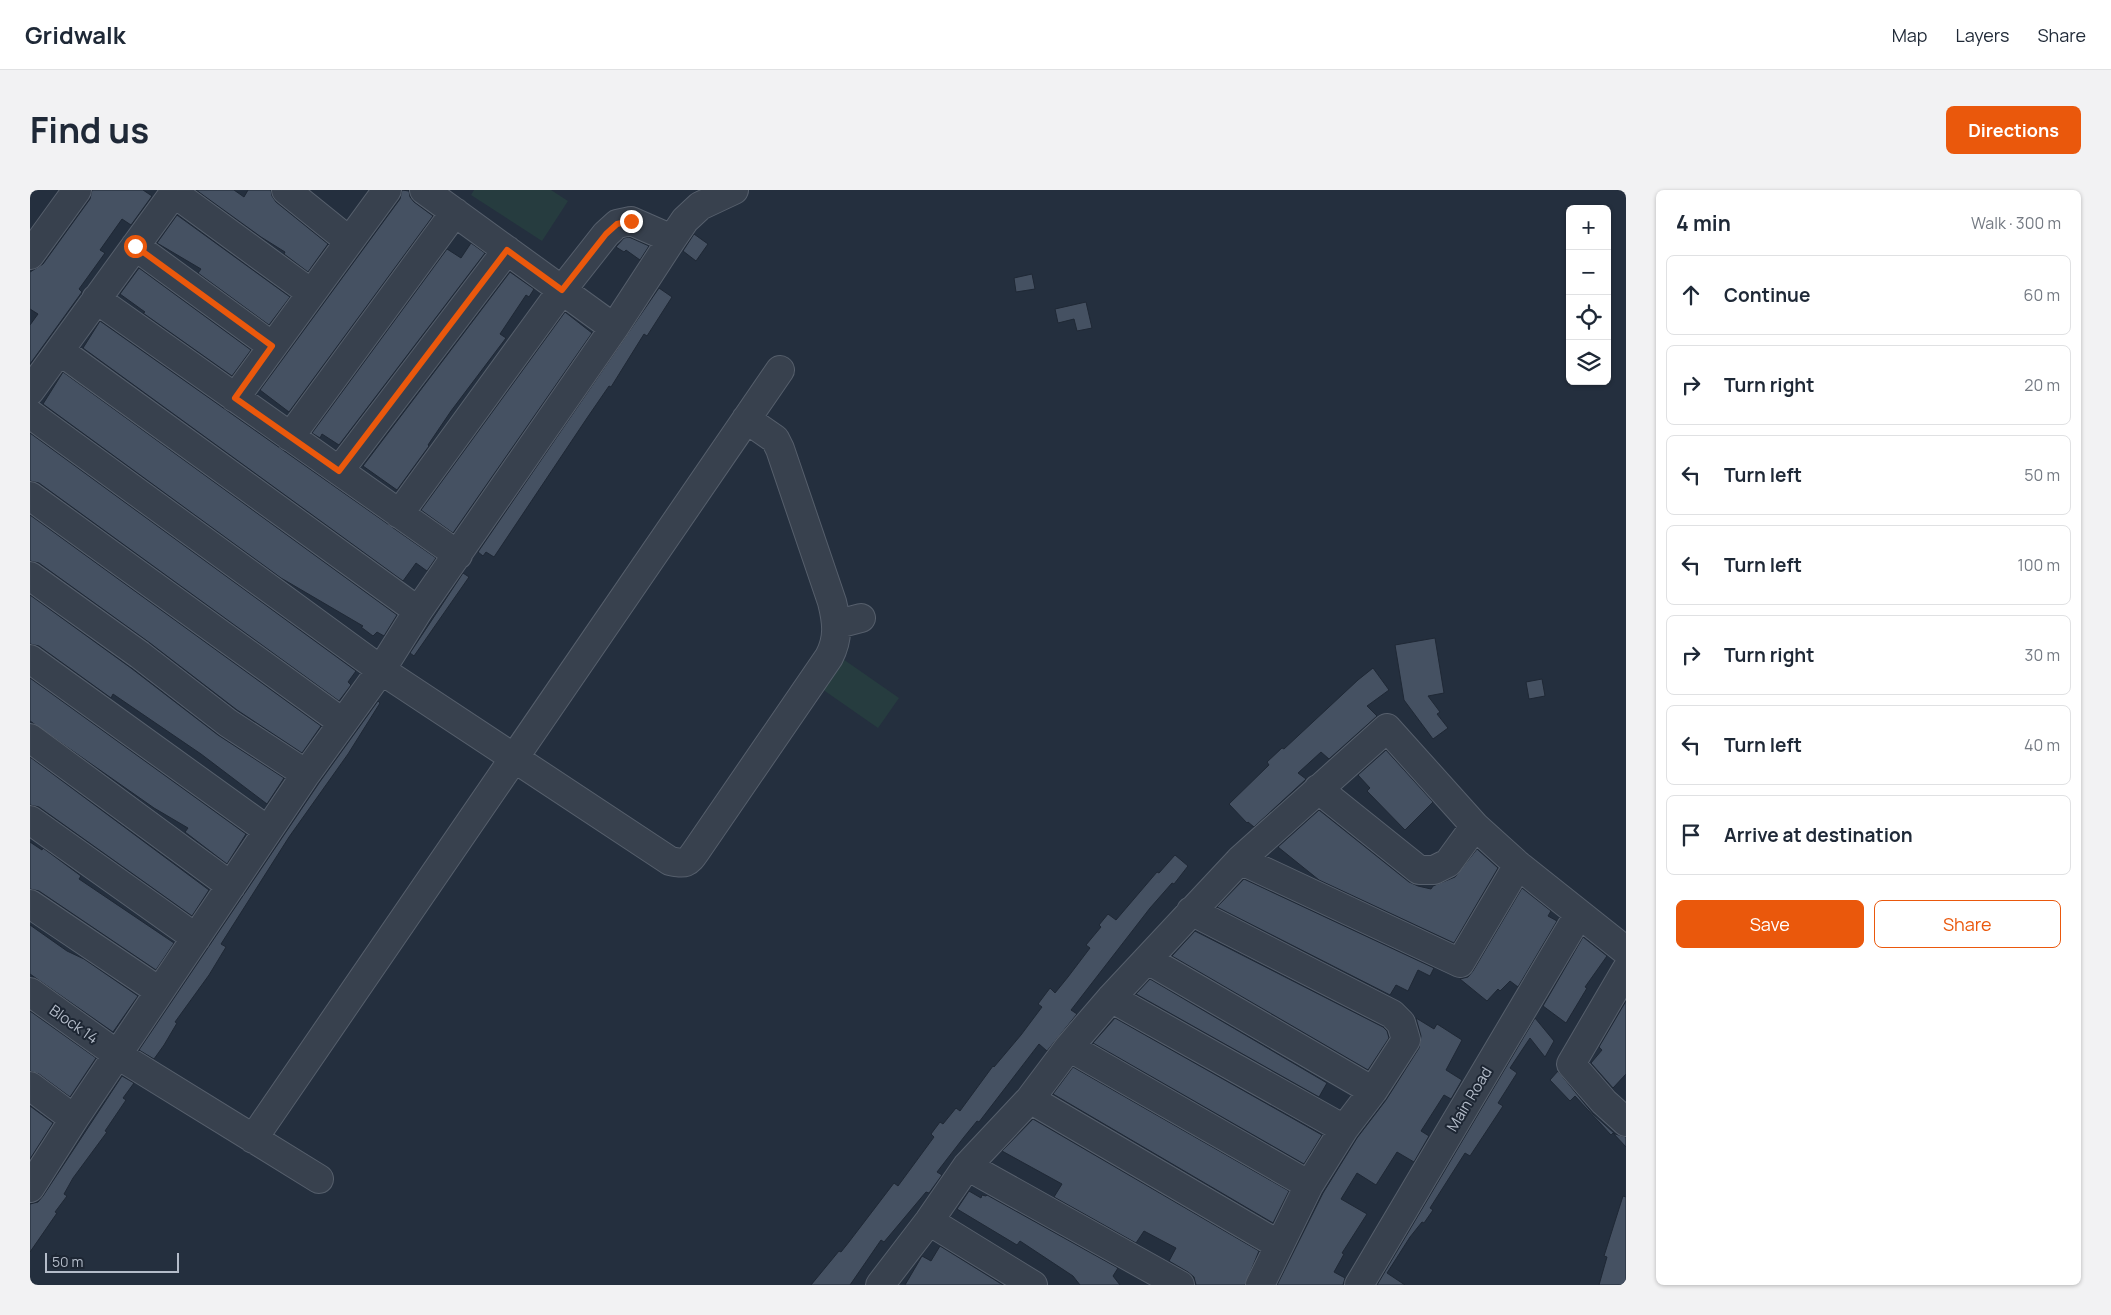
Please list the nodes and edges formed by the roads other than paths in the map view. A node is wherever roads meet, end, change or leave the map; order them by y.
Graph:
1 (77, 190) edge
2 (286, 190) edge
3 (387, 190) edge
4 (424, 190) edge
5 (734, 190) edge
6 (175, 191) edge
7 (455, 212) junction
8 (672, 240) junction
9 (350, 241) junction
10 (135, 246) junction
11 (507, 250) junction
12 (30, 255) edge
13 (562, 290) junction
14 (311, 293) junction
15 (96, 299) junction
16 (614, 328) junction
17 (272, 346) junction
18 (60, 351) junction
19 (780, 370) dead end
20 (30, 391) edge
21 (235, 398) junction
22 (30, 414) edge
23 (746, 419) junction
24 (290, 436) junction
25 (339, 471) junction
26 (30, 496) edge
27 (399, 514) junction
28 (458, 555) junction
29 (30, 576) edge
30 (418, 611) junction
31 (30, 659) edge
32 (380, 670) junction
33 (342, 722) junction
34 (30, 738) edge
35 (514, 758) junction
36 (306, 774) junction
37 (1318, 788) junction
38 (30, 820) edge
39 (1475, 826) junction
40 (267, 830) junction
41 (1240, 860) junction
42 (1518, 864) junction
43 (231, 886) junction
44 (30, 904) edge
45 (1191, 911) junction
46 (1579, 914) junction
47 (196, 938) junction
48 (1626, 951) edge
49 (1148, 960) junction
50 (1626, 970) edge
51 (159, 991) junction
52 (30, 992) edge
53 (1111, 998) junction
54 (1069, 1047) junction
55 (118, 1055) junction
56 (30, 1086) edge
57 (1373, 1092) junction
58 (1030, 1099) junction
59 (74, 1119) junction
60 (1626, 1122) edge
61 (1344, 1130) junction
62 (253, 1139) junction
63 (967, 1166) junction
64 (319, 1179) dead end
65 (1309, 1185) junction
66 (30, 1188) edge
67 (929, 1221) junction
68 (1279, 1245) junction
69 (887, 1283) edge
70 (1033, 1285) edge
71 (1180, 1285) edge
72 (1260, 1285) edge
73 (1359, 1285) edge

1 - 12 street
2 - 9 street
3 - 9 street
4 - 7 street
5 - 8 street
6 - 10 street
6 - 14 street
7 - 11 street
7 - 24 street
8 - 13 street
8 - 16 street
9 - 14 street
10 - 15 street
10 - 17 street
11 - 13 street
11 - 25 street
13 - 16 street
13 - 27 street
14 - 17 street
15 - 18 street
15 - 21 street
16 - 28 street
17 - 21 street
18 - 20 street
18 - 30 street
19 - 23 street
21 - 24 street
22 - 32 street
23 - 35 street
23 - 35 street
24 - 25 street
25 - 27 street
26 - 33 street
27 - 28 street
28 - 30 street
29 - 36 street
30 - 32 street
31 - 40 street
32 - 33 street
32 - 35 street
33 - 36 street
34 - 43 street
35 - 62 street
36 - 40 street
37 - 39 street
37 - 39 street
37 - 41 street
38 - 47 street
39 - 42 street
40 - 43 street
41 - 42 street
41 - 45 street
42 - 46 street
43 - 47 street
44 - 51 street
45 - 49 street
45 - 57 street
46 - 48 street
46 - 73 street, Main Road
47 - 51 street
49 - 53 street
49 - 57 street
50 - 60 street
51 - 55 street
52 - 55 street, Block 14
53 - 54 street
53 - 61 street
54 - 58 street
54 - 65 street
55 - 59 street
55 - 62 street, Block 14
56 - 59 street
57 - 61 street
58 - 63 street
58 - 68 street
59 - 66 street
61 - 65 street
62 - 64 street, Block 14
63 - 67 street
63 - 71 street
65 - 68 street
67 - 69 street
67 - 70 street
68 - 72 street

